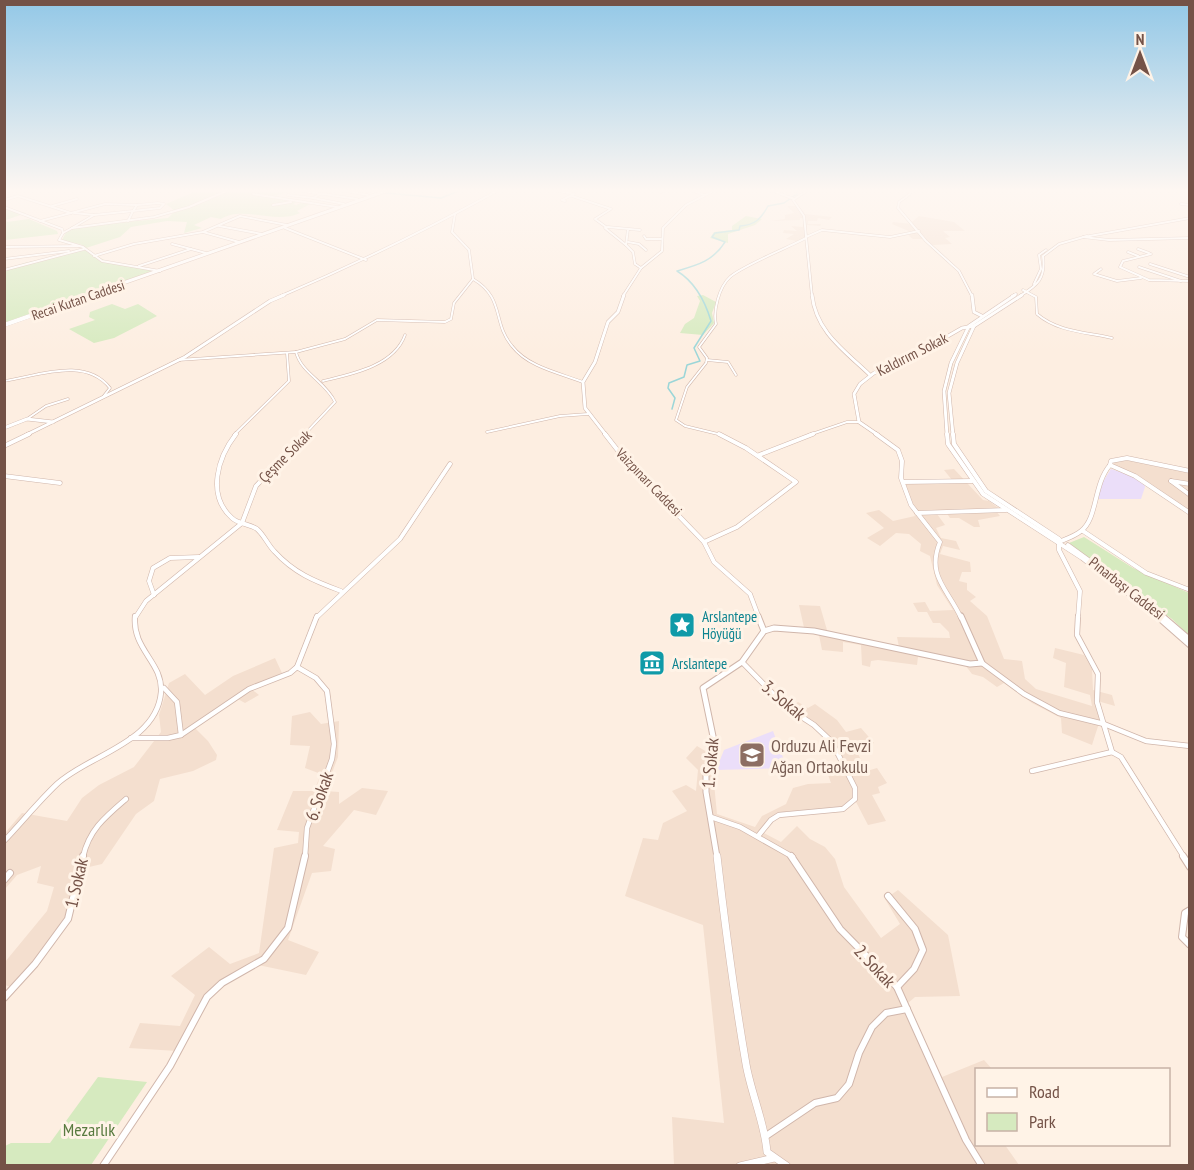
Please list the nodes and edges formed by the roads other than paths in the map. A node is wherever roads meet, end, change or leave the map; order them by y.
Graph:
1 (627, 244) edge
2 (73, 245) edge
3 (132, 245) edge
4 (174, 245) edge
5 (231, 245) edge
6 (235, 245) edge
7 (329, 245) edge
8 (395, 245) edge
9 (464, 245) edge
10 (640, 245) edge
11 (662, 245) edge
12 (793, 245) edge
13 (807, 245) edge
14 (933, 245) edge
15 (1058, 245) edge
16 (80, 246) junction
17 (4, 247) edge
18 (84, 249) junction
19 (191, 249) junction
20 (1138, 249) dead end
21 (79, 250) junction
22 (646, 250) dead end
23 (1128, 252) dead end
24 (206, 253) junction
25 (94, 256) junction
26 (1140, 256) junction
27 (4, 259) edge
28 (366, 260) junction
29 (1150, 264) dead end
30 (139, 266) junction
31 (1139, 267) dead end
32 (641, 268) junction
33 (1101, 269) dead end
34 (4, 270) edge
35 (158, 271) junction
36 (1190, 276) edge
37 (1141, 278) junction
38 (472, 279) junction
39 (1190, 281) edge
40 (1184, 282) junction
41 (1024, 291) junction
42 (37, 314) junction
43 (980, 315) junction
44 (45, 317) dead end
45 (984, 318) junction
46 (4, 323) edge
47 (971, 326) junction
48 (405, 335) dead end
49 (1112, 338) dead end
50 (287, 352) junction
51 (296, 352) junction
52 (178, 360) junction
53 (707, 360) junction
54 (736, 375) dead end
55 (870, 375) junction
56 (4, 381) edge
57 (323, 381) junction
58 (583, 382) junction
59 (103, 398) junction
60 (68, 399) dead end
61 (588, 414) junction
62 (27, 419) junction
63 (52, 422) junction
64 (859, 422) junction
65 (4, 428) edge
66 (487, 432) dead end
67 (4, 446) edge
68 (759, 455) junction
69 (450, 464) dead end
70 (1110, 465) junction
71 (1190, 471) edge
72 (4, 476) edge
73 (972, 481) junction
74 (903, 482) junction
75 (60, 483) dead end
76 (1190, 484) edge
77 (1190, 495) edge
78 (1009, 509) junction
79 (917, 513) junction
80 (1190, 513) edge
81 (243, 523) junction
82 (1083, 531) junction
83 (1060, 541) junction
84 (704, 542) junction
85 (200, 557) junction
86 (1190, 590) edge
87 (341, 591) junction
88 (154, 595) junction
89 (764, 631) junction
90 (1190, 640) edge
91 (1190, 645) edge
92 (742, 662) junction
93 (982, 663) junction
94 (297, 667) junction
95 (163, 688) junction
96 (1104, 724) junction
97 (182, 735) junction
98 (131, 738) junction
99 (1190, 746) edge
100 (1112, 752) junction
101 (1032, 771) dead end
102 (126, 799) dead end
103 (711, 817) junction
104 (758, 836) junction
105 (4, 841) edge
106 (1190, 867) edge
107 (10, 873) dead end
108 (4, 880) edge
109 (888, 896) dead end
110 (1190, 910) edge
111 (1190, 945) edge
112 (897, 987) junction
113 (4, 998) edge
114 (908, 1008) junction
115 (766, 1136) junction
116 (774, 1158) junction
117 (104, 1166) edge
118 (740, 1166) edge
119 (788, 1166) edge
120 (982, 1166) edge

1 - 32 street
2 - 16 street
3 - 25 street
4 - 19 street
5 - 24 main road, Recai Kutan Caddesi
6 - 35 main road, Recai Kutan Caddesi
7 - 28 street
8 - 28 street
9 - 38 street
10 - 22 street
11 - 32 street
12 - 53 street
13 - 55 street
14 - 43 street
15 - 41 street, Kaldırım Sokak
16 - 17 street
16 - 18 street
18 - 21 street
18 - 25 street
19 - 24 street
19 - 30 street
20 - 26 street
21 - 27 street
21 - 34 street
23 - 26 street
24 - 35 main road, Recai Kutan Caddesi
25 - 30 street
26 - 37 street
28 - 52 street
29 - 36 street
30 - 35 street
31 - 40 street
32 - 58 street
33 - 37 street
35 - 42 main road, Recai Kutan Caddesi
35 - 46 main road, Recai Kutan Caddesi
37 - 40 street
38 - 51 street
38 - 58 street
39 - 40 street
41 - 43 street, Kaldırım Sokak
41 - 45 street, Kaldırım Sokak
41 - 49 street
42 - 44 street
42 - 46 main road, Recai Kutan Caddesi
43 - 45 street
43 - 47 street, Kaldırım Sokak
45 - 47 street, Kaldırım Sokak
47 - 55 street, Kaldırım Sokak
47 - 73 street
47 - 78 street
48 - 57 street
50 - 51 street
50 - 52 street
50 - 81 street
51 - 57 street, Çeşme Sokak
52 - 59 street
53 - 54 street
53 - 68 street
55 - 64 street, Kaldırım Sokak
56 - 59 street
57 - 81 street, Çeşme Sokak
58 - 61 street
59 - 63 street
60 - 62 street
61 - 66 street
61 - 84 street, Vaizpınarı Caddesi
62 - 63 street
62 - 65 street
63 - 67 street
64 - 68 street
64 - 74 street
68 - 84 street
69 - 87 street
70 - 71 street
70 - 80 street
70 - 82 street
72 - 75 street
73 - 74 street
73 - 78 street
74 - 79 street
76 - 77 street
78 - 79 street
78 - 83 street
79 - 93 street
81 - 85 street
81 - 87 street
82 - 83 street
82 - 86 street
83 - 90 street, Pınarbaşı Caddesi
83 - 91 street
83 - 96 street
84 - 89 street, Vaizpınarı Caddesi
85 - 88 street
85 - 88 street
87 - 94 street
88 - 95 street
89 - 92 street, 1. Sokak
89 - 93 street
92 - 103 street, 1. Sokak
92 - 104 street, 3. Sokak
93 - 96 street
94 - 97 street
94 - 117 street, 6. Sokak
95 - 97 street
95 - 98 street
96 - 99 street
96 - 100 street
97 - 98 street
98 - 105 street
100 - 101 street
100 - 106 street
102 - 113 street, 1. Sokak
103 - 104 street, 2. Sokak
103 - 115 street, 1. Sokak
104 - 112 street, 2. Sokak
107 - 108 street
109 - 112 street
110 - 111 street
112 - 114 street, 2. Sokak
114 - 115 street
114 - 120 street, 2. Sokak
115 - 116 street, 1. Sokak
116 - 118 street
116 - 119 street

